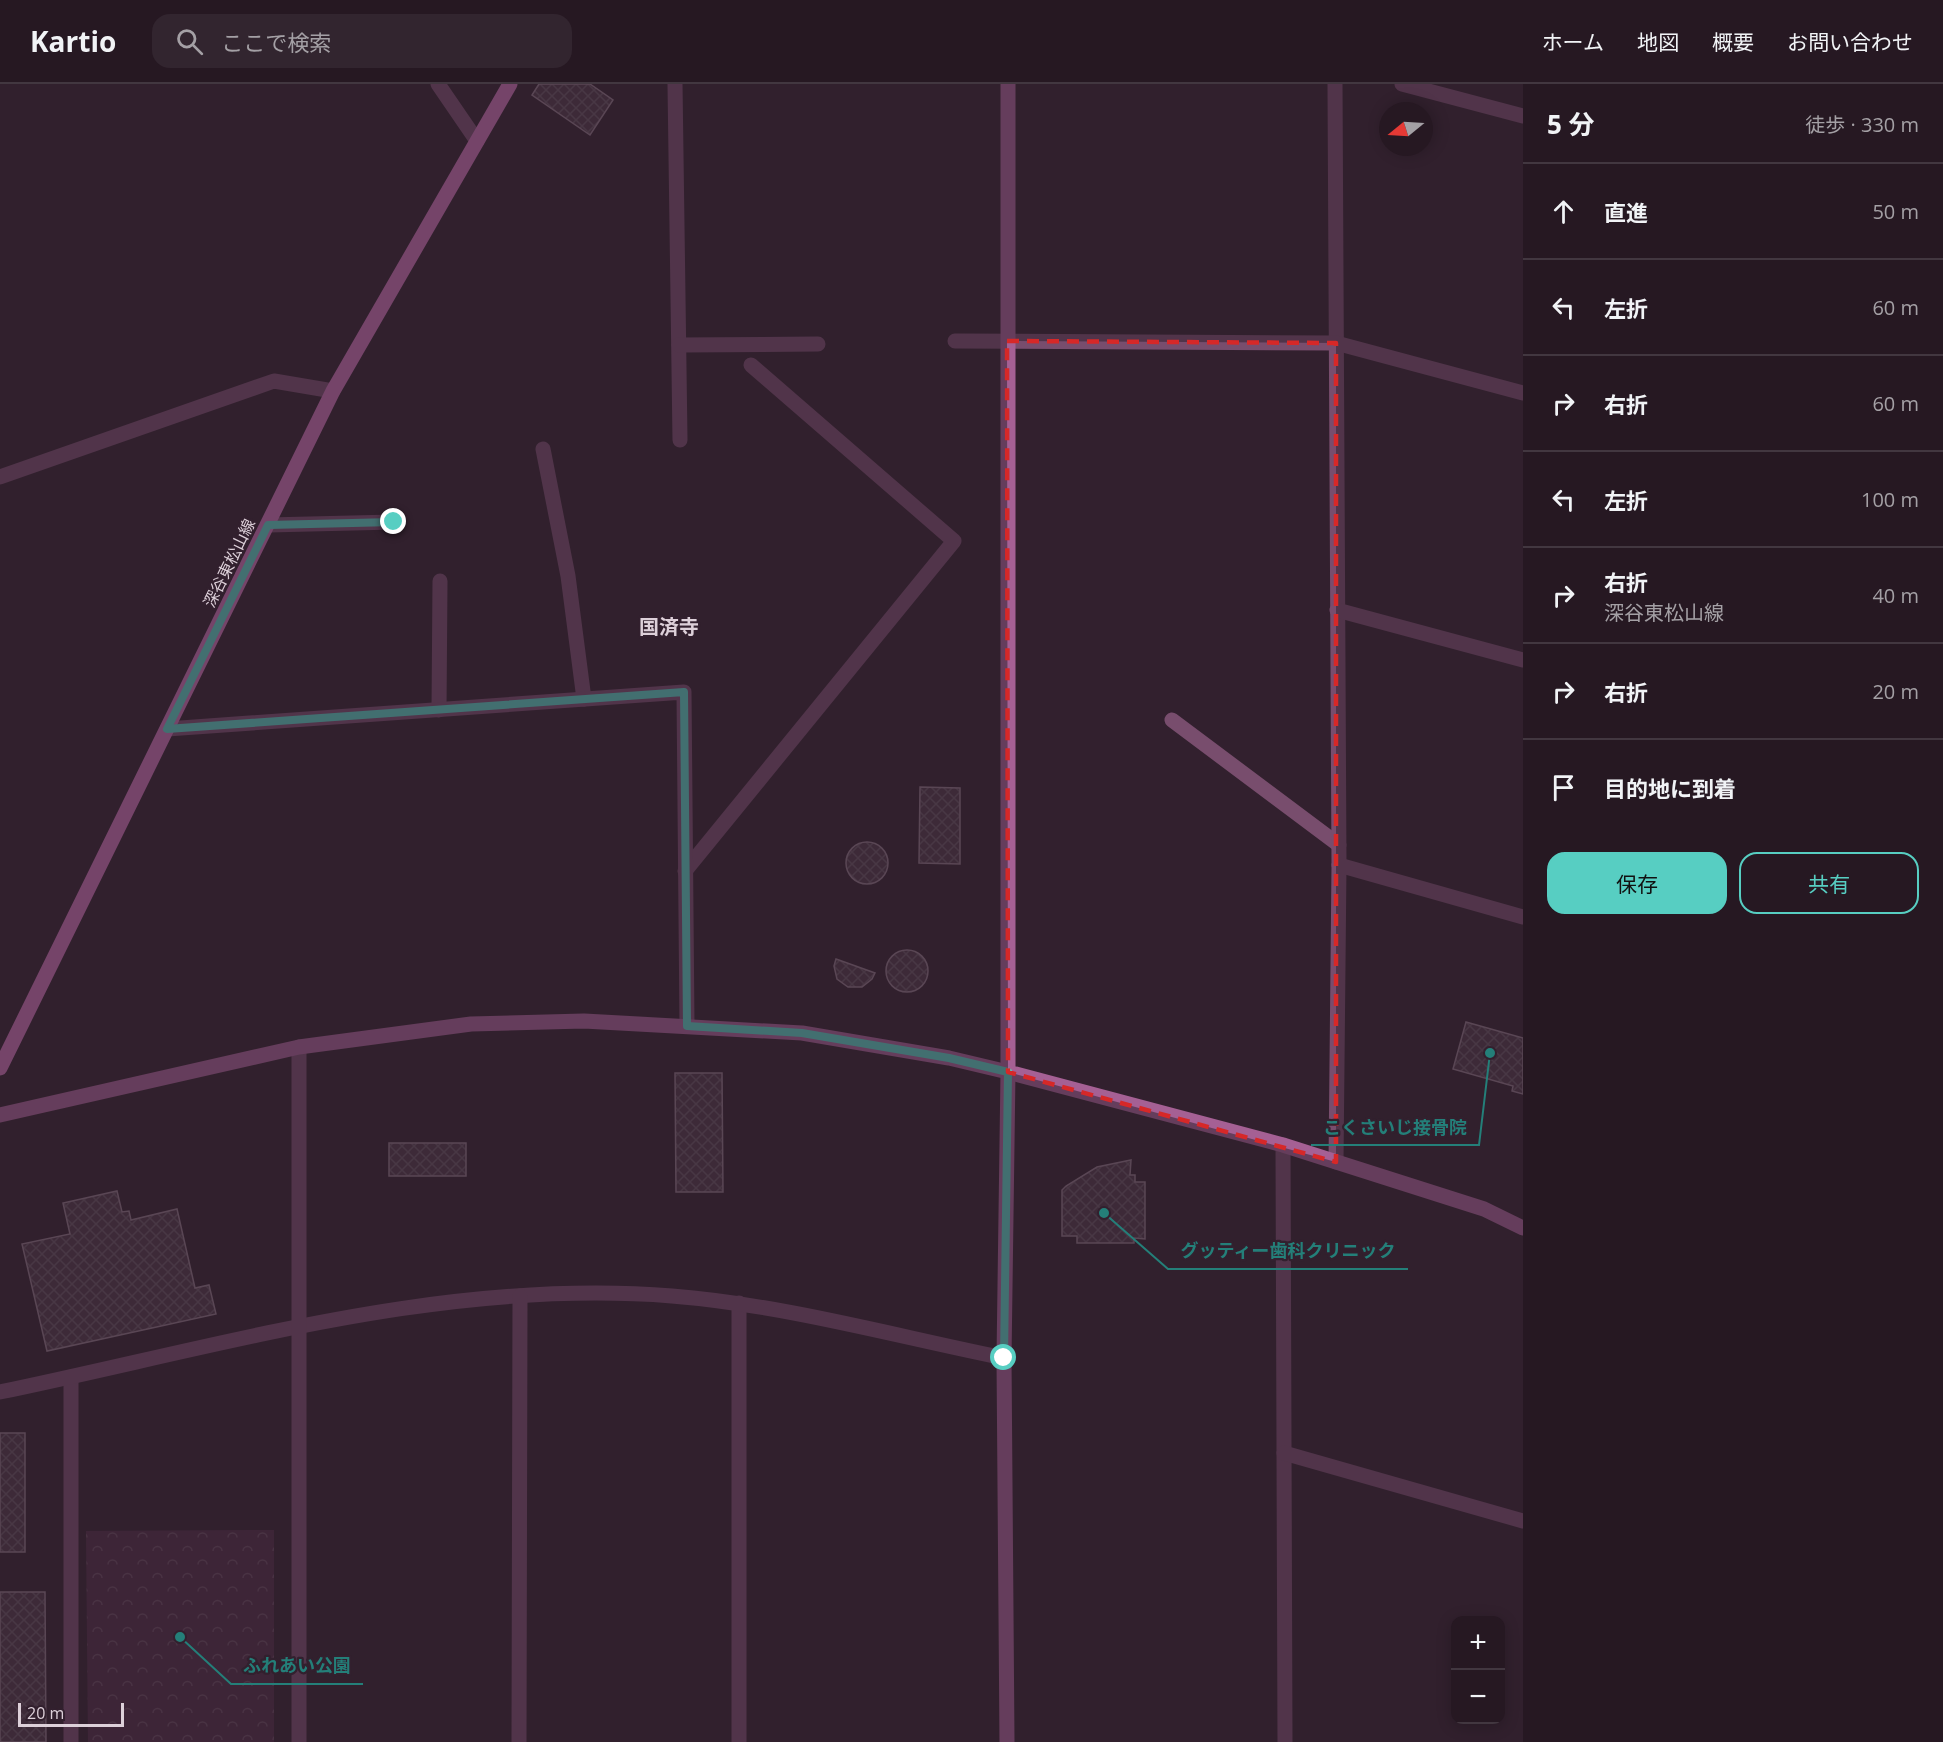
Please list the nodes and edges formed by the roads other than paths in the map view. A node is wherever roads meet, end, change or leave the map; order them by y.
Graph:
1 (438, 84) edge
2 (510, 84) edge
3 (675, 84) edge
4 (1008, 84) edge
5 (1335, 84) edge
6 (1402, 84) edge
7 (1523, 116) edge
8 (477, 141) junction
9 (955, 341) dead end
10 (1007, 341) junction
11 (1336, 343) junction
12 (818, 344) dead end
13 (679, 345) junction
14 (751, 365) dead end
15 (333, 391) junction
16 (1523, 393) edge
17 (680, 440) dead end
18 (543, 449) dead end
19 (0, 477) edge
20 (394, 522) dead end
21 (268, 525) junction
22 (440, 581) dead end
23 (1337, 610) junction
24 (1523, 660) edge
25 (584, 699) junction
26 (439, 710) junction
27 (1173, 720) dead end
28 (167, 729) junction
29 (1339, 845) junction
30 (1339, 865) junction
31 (685, 871) junction
32 (1523, 917) edge
33 (687, 1026) junction
34 (299, 1047) junction
35 (0, 1068) edge
36 (1008, 1072) junction
37 (0, 1115) edge
38 (1283, 1145) junction
39 (1336, 1162) junction
40 (1523, 1228) edge
41 (520, 1296) junction
42 (739, 1303) junction
43 (298, 1325) junction
44 (1004, 1358) junction
45 (71, 1377) junction
46 (0, 1392) edge
47 (1284, 1453) junction
48 (1523, 1521) edge
49 (71, 1742) edge
50 (299, 1742) edge
51 (519, 1742) edge
52 (739, 1742) edge
53 (1006, 1742) edge
54 (1285, 1742) edge

1 - 8 street
2 - 8 main road, 深谷東松山線
3 - 13 street
4 - 10 street
5 - 11 street
6 - 7 street
8 - 15 main road, 深谷東松山線
9 - 10 street
10 - 11 street
10 - 36 street
11 - 16 street
11 - 23 street
12 - 13 street
13 - 17 street
14 - 31 street
15 - 19 street
15 - 21 main road, 深谷東松山線
18 - 25 street
20 - 21 street
21 - 28 main road, 深谷東松山線
22 - 26 street
23 - 24 street
23 - 29 street
25 - 26 street
25 - 31 street
26 - 28 street
27 - 29 street
28 - 35 main road, 深谷東松山線
29 - 30 street
30 - 32 street
30 - 39 street
31 - 33 street
33 - 34 street
33 - 36 street
34 - 37 street
34 - 43 street
36 - 38 street
36 - 44 street
38 - 39 street
38 - 47 street
39 - 40 street
41 - 42 street
41 - 43 street
41 - 51 street
42 - 44 street
42 - 52 street
43 - 45 street
43 - 50 street
44 - 53 street
45 - 46 street
45 - 49 street
47 - 48 street
47 - 54 street

